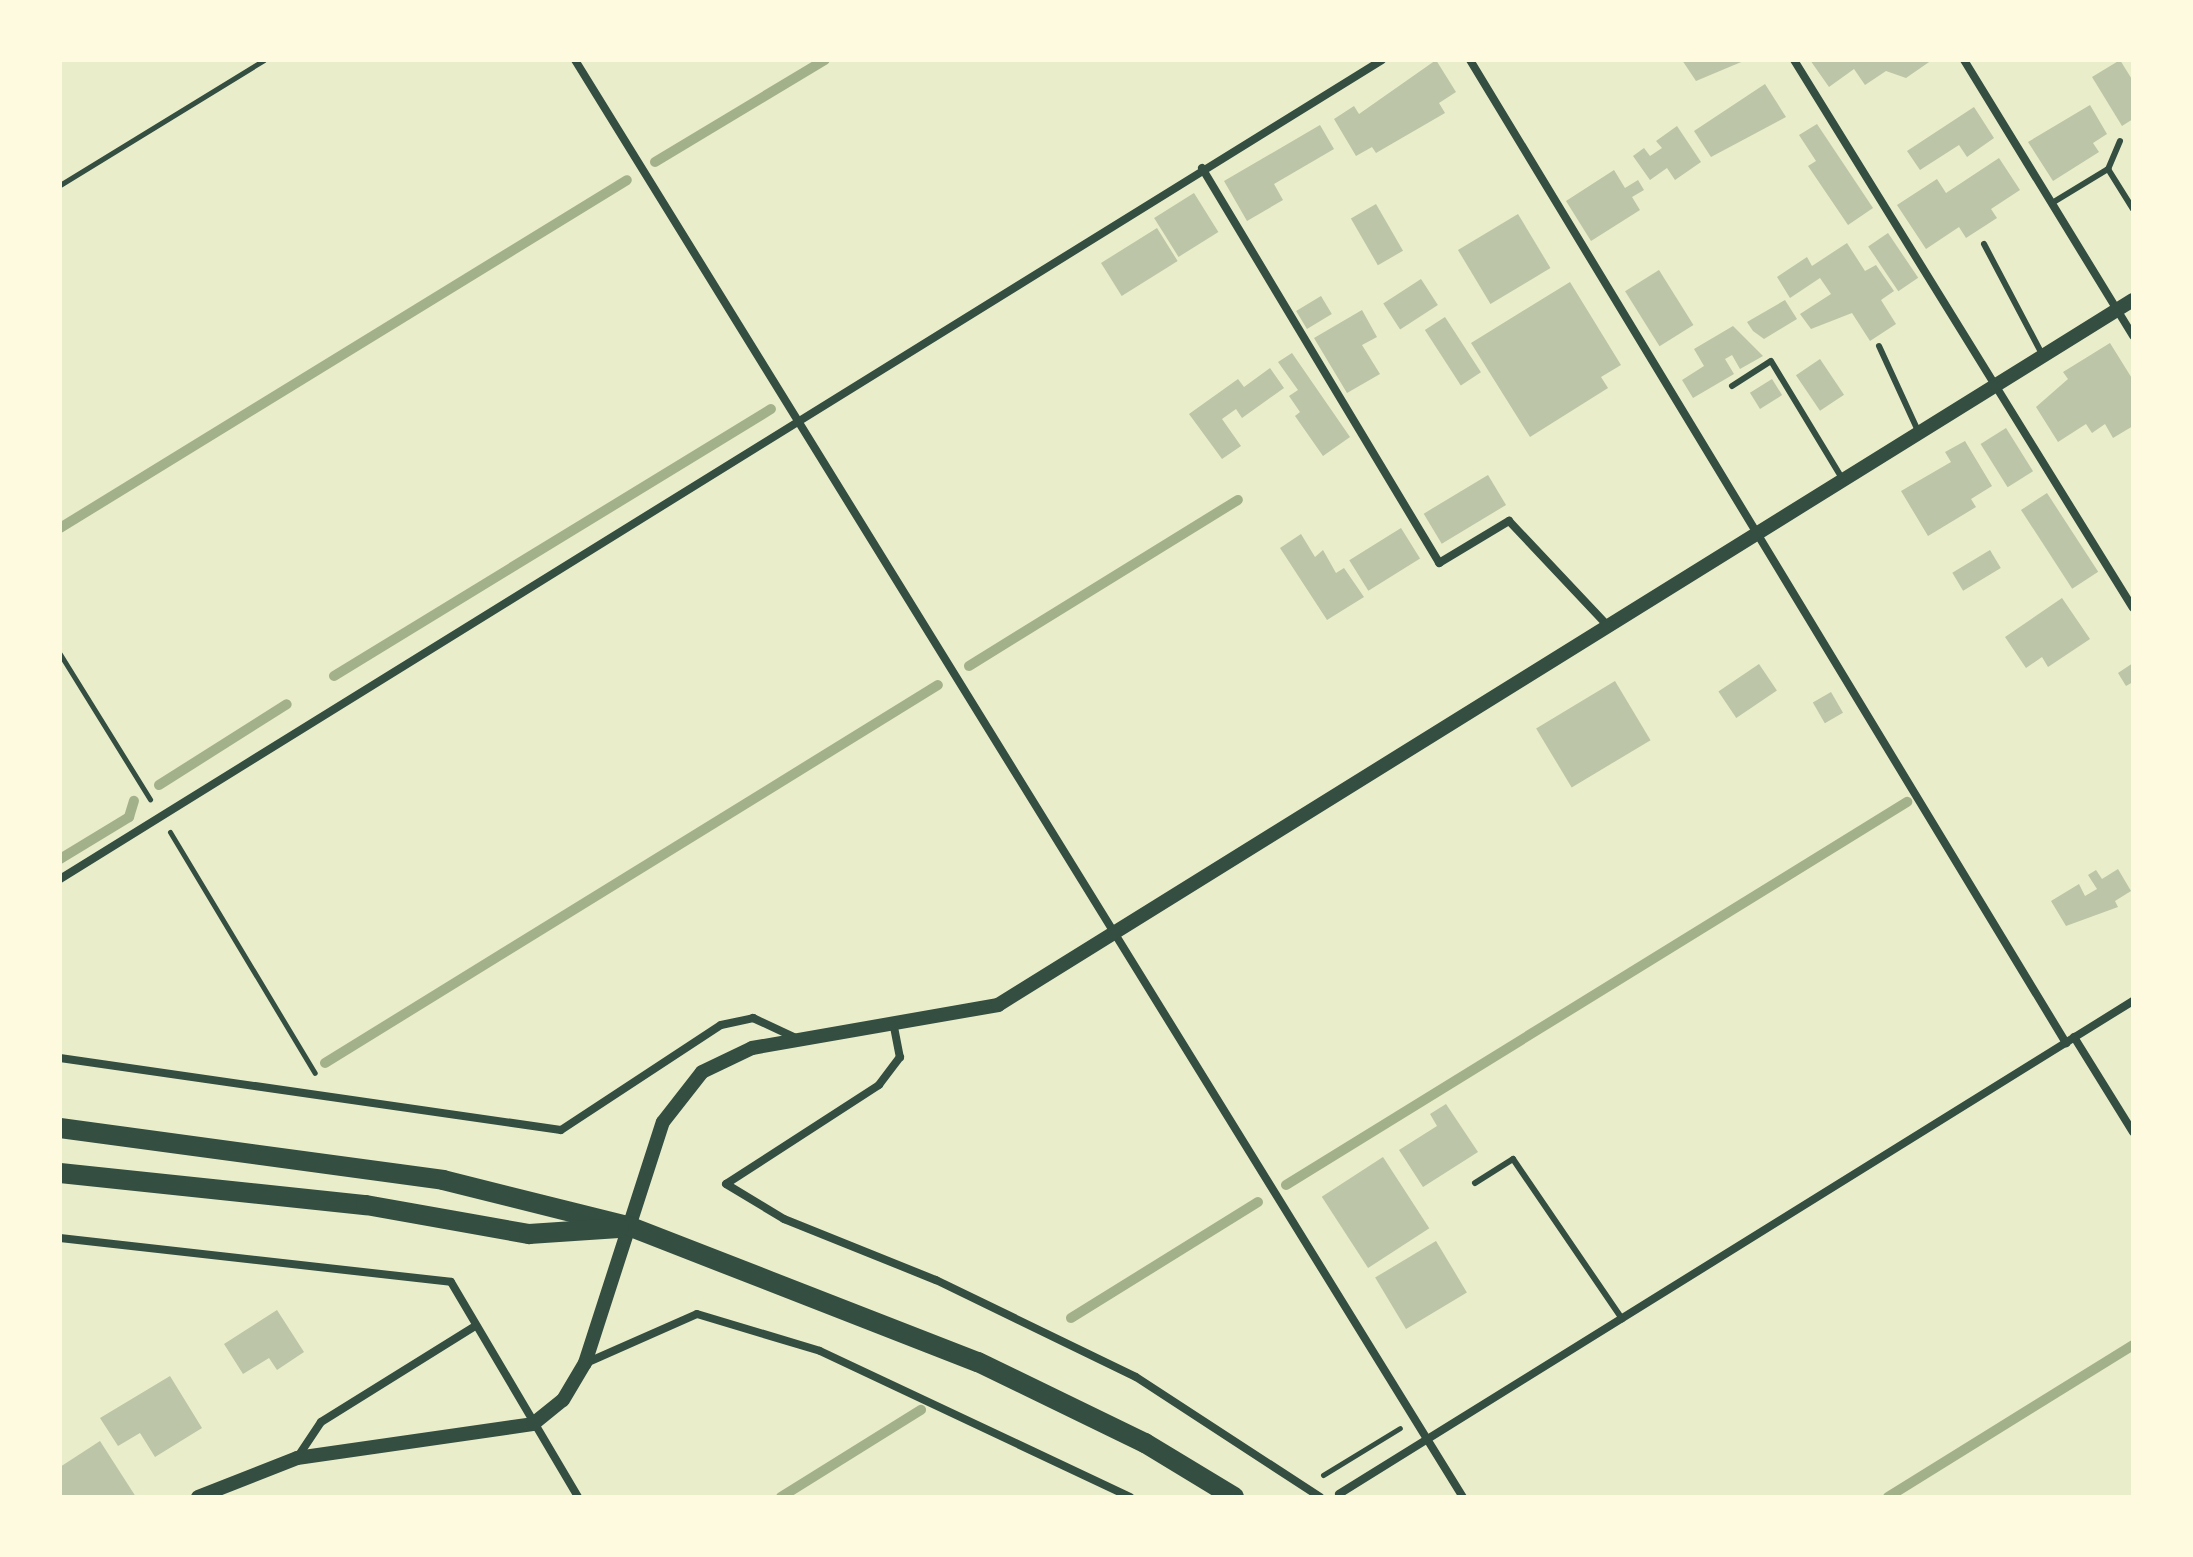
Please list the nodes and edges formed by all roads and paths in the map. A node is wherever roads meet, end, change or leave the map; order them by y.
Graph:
1 (264, 60) edge
2 (575, 60) edge
3 (1382, 60) edge
4 (1470, 60) edge
5 (1794, 60) edge
6 (1964, 60) edge
7 (2120, 141) dead end
8 (1202, 168) junction
9 (2108, 169) junction
10 (60, 185) edge
11 (2052, 203) junction
12 (2133, 209) edge
13 (1984, 244) dead end
14 (2133, 300) edge
15 (2116, 310) junction
16 (2133, 336) edge
17 (1879, 346) dead end
18 (2043, 356) junction
19 (1732, 386) dead end
20 (1994, 386) junction
21 (797, 422) junction
22 (1919, 433) junction
23 (1843, 480) junction
24 (1758, 533) junction
25 (2133, 608) edge
26 (1608, 626) junction
27 (60, 654) edge
28 (161, 817) junction
29 (60, 879) edge
30 (1114, 933) junction
31 (2133, 1001) edge
32 (894, 1027) junction
33 (2074, 1037) junction
34 (797, 1038) junction
35 (2066, 1043) junction
36 (60, 1058) edge
37 (326, 1091) junction
38 (60, 1128) edge
39 (2133, 1132) edge
40 (60, 1173) edge
41 (1475, 1183) dead end
42 (631, 1227) junction
43 (60, 1238) edge
44 (1622, 1319) junction
45 (475, 1326) junction
46 (585, 1363) junction
47 (1415, 1418) junction
48 (533, 1424) junction
49 (1428, 1439) junction
50 (297, 1458) junction
51 (1305, 1486) junction
52 (1339, 1494) dead end
53 (198, 1497) edge
54 (578, 1497) edge
55 (1130, 1497) edge
56 (1234, 1497) edge
57 (1320, 1497) edge
58 (1463, 1497) edge

1 - 10 path
2 - 21 street
3 - 8 street
4 - 24 street
5 - 20 street
6 - 11 street
7 - 9 lane
8 - 21 street
8 - 26 street
9 - 11 lane
9 - 12 lane
11 - 15 street
13 - 18 lane
14 - 15 street
15 - 16 street
15 - 18 street
17 - 22 lane
18 - 20 street
19 - 23 lane
20 - 22 street
20 - 25 street
21 - 28 street
21 - 30 street
22 - 23 street
23 - 24 street
24 - 26 street
24 - 35 street
26 - 30 street
27 - 28 path
28 - 29 street
28 - 37 path
30 - 32 street
30 - 47 street
31 - 33 street
32 - 34 street
32 - 51 street
33 - 35 street
33 - 39 street
34 - 37 street
34 - 42 street
35 - 44 street
36 - 37 street
38 - 42 main road
40 - 42 main road
41 - 44 lane
42 - 46 street
42 - 56 main road
43 - 45 street
44 - 49 street
45 - 48 street
45 - 50 street
46 - 48 street
46 - 55 street
47 - 49 street
47 - 51 path
48 - 50 street
48 - 54 street
49 - 52 street
49 - 58 street
50 - 53 street
51 - 57 street

